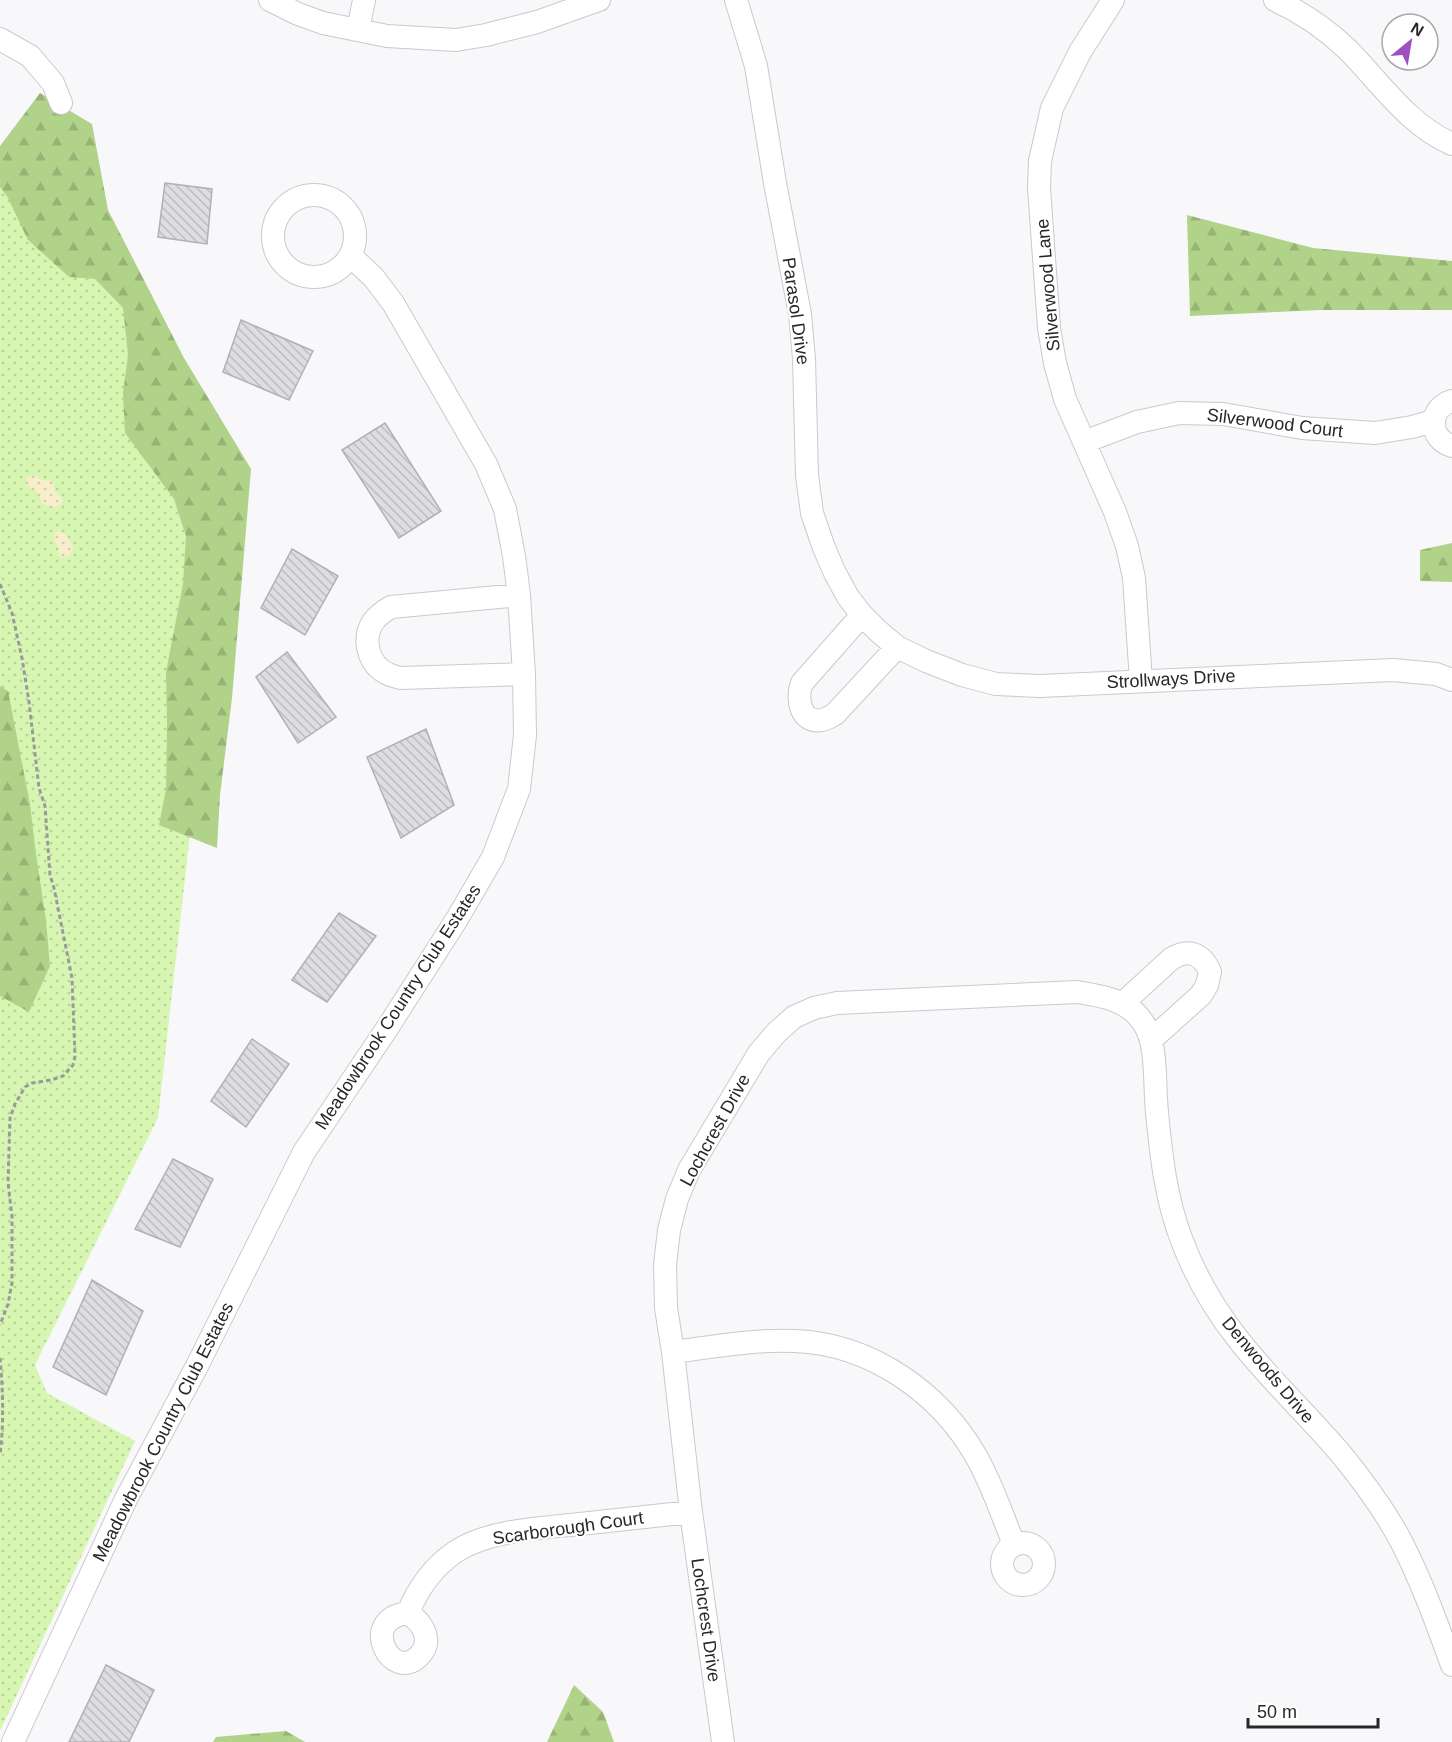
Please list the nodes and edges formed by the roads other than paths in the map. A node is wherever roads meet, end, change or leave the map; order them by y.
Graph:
1 (270, 0) edge
2 (364, 0) edge
3 (599, 0) edge
4 (736, 0) edge
5 (1113, 0) edge
6 (1275, 0) edge
7 (358, 30) junction
8 (0, 39) edge
9 (61, 103) dead end
10 (1452, 144) edge
11 (351, 256) dead end
12 (1452, 401) edge
13 (1433, 421) junction
14 (1084, 442) junction
15 (1452, 446) edge
16 (519, 595) junction
17 (862, 615) junction
18 (897, 646) junction
19 (525, 674) junction
20 (1452, 680) edge
21 (1141, 681) junction
22 (1123, 1003) junction
23 (1152, 1039) junction
24 (673, 1352) junction
25 (690, 1512) junction
26 (1014, 1544) dead end
27 (408, 1613) dead end
28 (1452, 1665) edge
29 (13, 1742) edge
30 (723, 1742) edge

1 - 7 street
2 - 7 street
3 - 7 street
4 - 17 street, Parasol Drive
5 - 14 street, Silverwood Lane
6 - 10 street
8 - 9 street
11 - 16 street, Meadowbrook Country Club Estates
12 - 13 street
13 - 14 street, Silverwood Court
13 - 15 street
14 - 21 street, Silverwood Lane
16 - 19 street, Meadowbrook Country Club Estates
16 - 19 street
17 - 18 street, Parasol Drive
17 - 18 street
18 - 21 street, Strollways Drive
19 - 29 street, Meadowbrook Country Club Estates
20 - 21 street, Strollways Drive
22 - 23 street, Lochcrest Drive
22 - 23 street
22 - 24 street, Lochcrest Drive
23 - 28 street, Denwoods Drive
24 - 25 street, Lochcrest Drive
24 - 26 street
25 - 27 street, Scarborough Court
25 - 30 street, Lochcrest Drive

